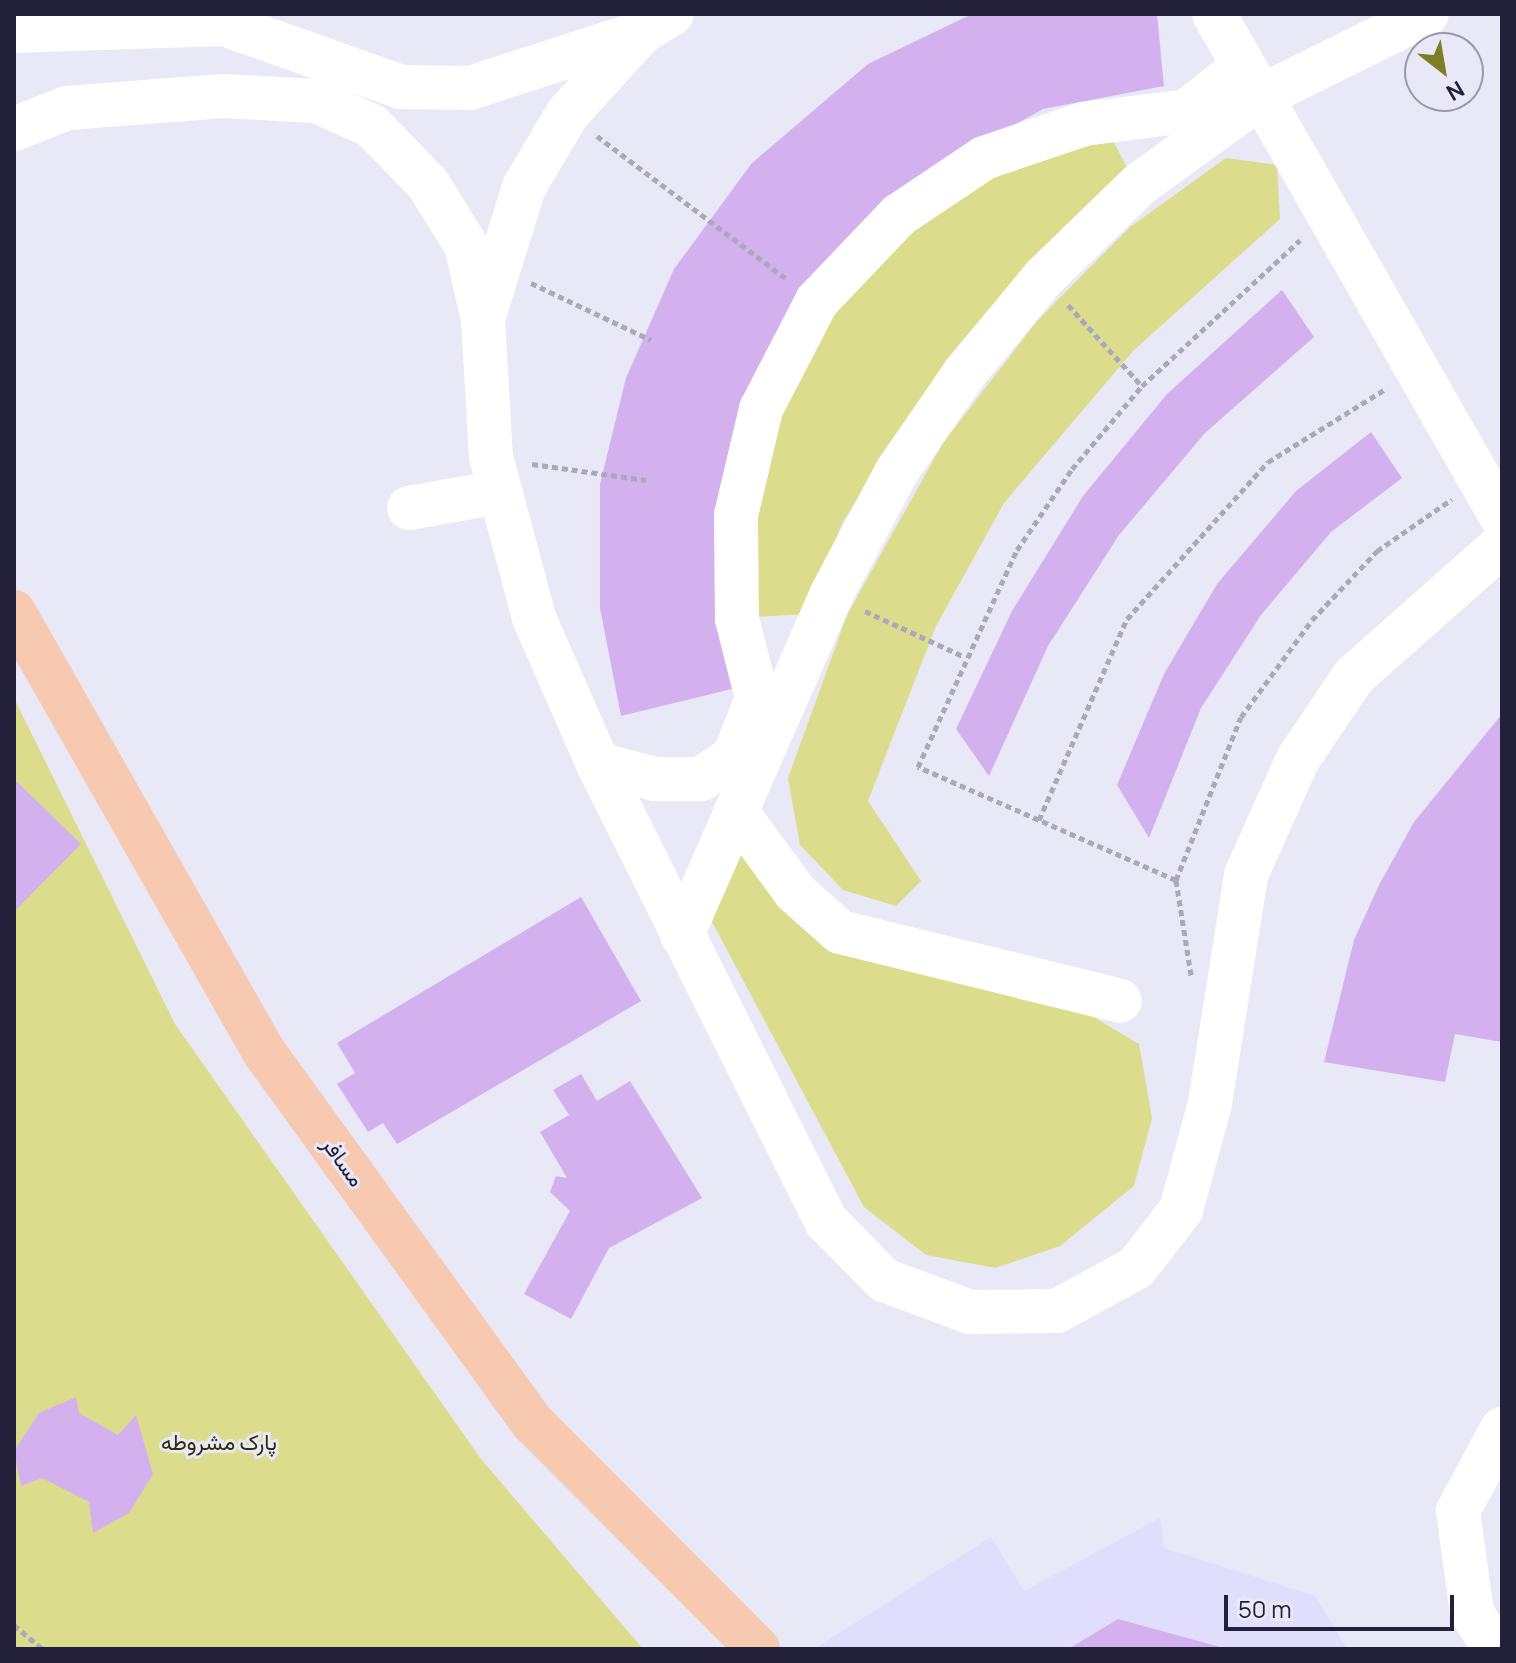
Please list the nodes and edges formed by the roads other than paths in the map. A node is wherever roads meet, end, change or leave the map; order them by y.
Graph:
1 (1214, 14) edge
2 (1427, 14) edge
3 (656, 23) edge
4 (224, 24) junction
5 (14, 31) edge
6 (1252, 82) junction
7 (224, 96) junction
8 (14, 129) edge
9 (483, 319) junction
10 (495, 474) junction
11 (409, 508) dead end
12 (1502, 518) edge
13 (1502, 545) edge
14 (14, 612) edge
15 (598, 764) junction
16 (736, 811) junction
17 (682, 935) junction
18 (1120, 1001) dead end
19 (1502, 1429) edge
20 (758, 1649) edge
21 (1495, 1649) edge

1 - 6 street
2 - 6 street
3 - 4 street
3 - 9 street
4 - 5 street
4 - 7 street
6 - 12 street
6 - 15 street
6 - 16 street
7 - 8 street
7 - 9 street
9 - 10 street
10 - 11 street
10 - 15 street
13 - 17 street
14 - 20 main road, مسافر
15 - 17 street
16 - 17 street
16 - 18 street
19 - 21 street

